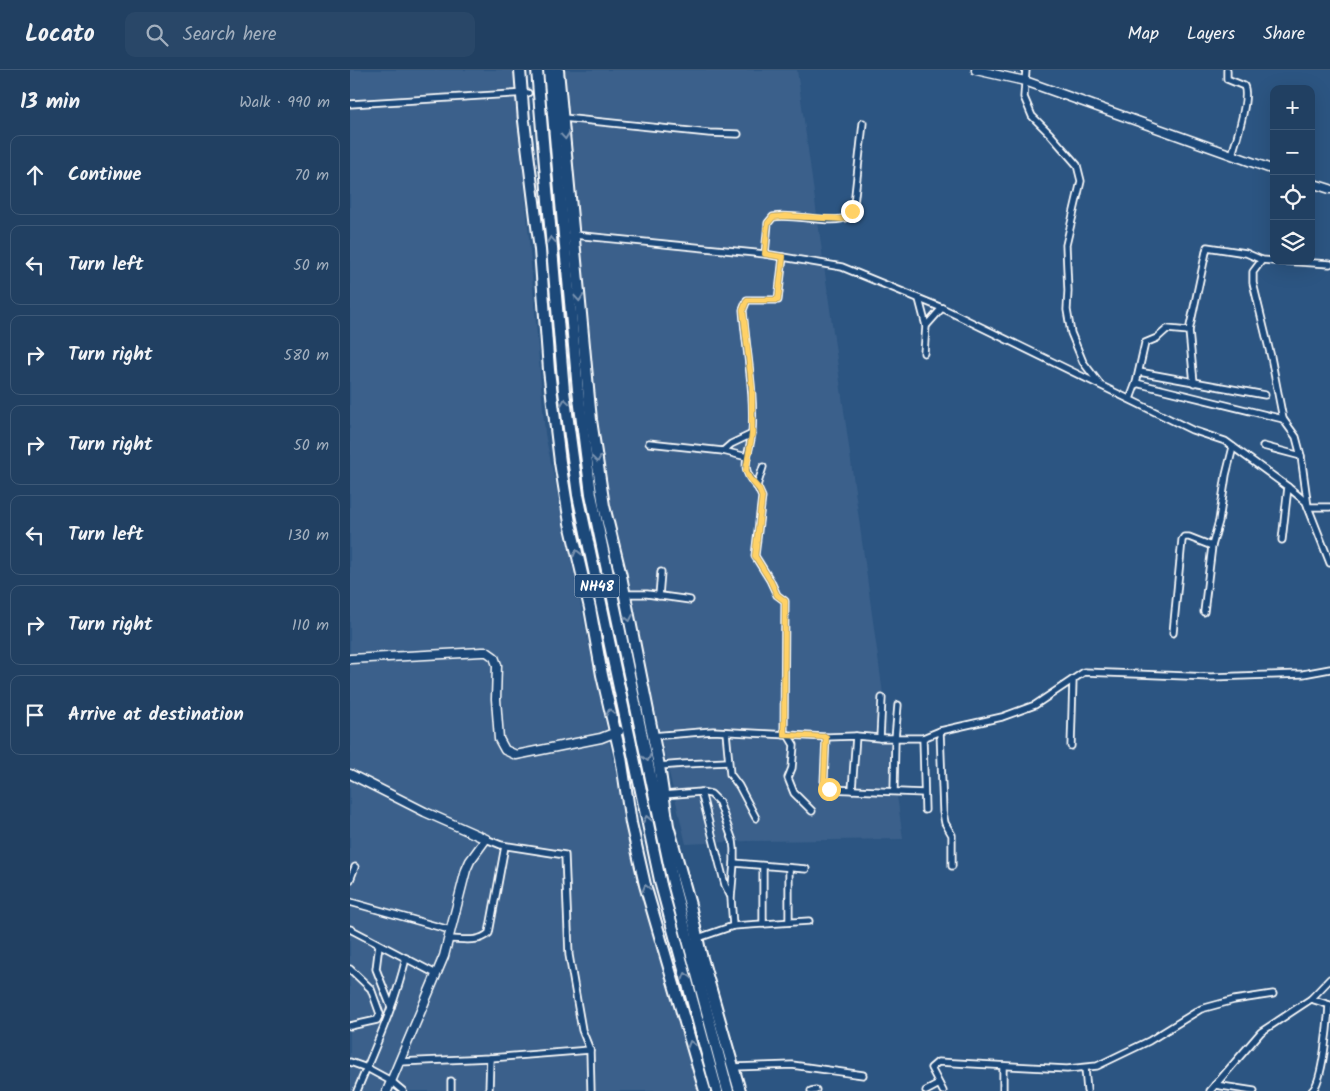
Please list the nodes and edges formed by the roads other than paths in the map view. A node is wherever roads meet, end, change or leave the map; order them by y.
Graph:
1 (520, 70) edge
2 (537, 70) edge
3 (550, 70) edge
4 (558, 70) edge
5 (976, 70) edge
6 (1026, 70) edge
7 (1227, 70) edge
8 (1025, 81) junction
9 (525, 93) junction
10 (350, 104) edge
11 (563, 118) junction
12 (863, 123) dead end
13 (738, 134) dead end
14 (1232, 155) junction
15 (1270, 169) edge
16 (1315, 184) edge
17 (1330, 189) edge
18 (574, 235) junction
19 (765, 254) junction
20 (783, 257) junction
21 (1262, 260) junction
22 (1270, 261) edge
23 (1315, 263) edge
24 (1330, 264) edge
25 (554, 282) junction
26 (543, 283) junction
27 (919, 299) junction
28 (942, 308) junction
29 (926, 326) junction
30 (1189, 331) junction
31 (924, 353) dead end
32 (1139, 372) junction
33 (1136, 383) junction
34 (1194, 383) junction
35 (1100, 384) junction
36 (1265, 395) dead end
37 (1130, 399) junction
38 (1283, 419) junction
39 (752, 434) junction
40 (649, 443) dead end
41 (1263, 446) dead end
42 (1233, 447) junction
43 (723, 451) junction
44 (1301, 456) junction
45 (747, 457) junction
46 (763, 467) dead end
47 (1288, 486) junction
48 (759, 489) junction
49 (1308, 507) junction
50 (1330, 507) edge
51 (1282, 540) dead end
52 (1212, 546) junction
53 (1330, 564) edge
54 (661, 572) dead end
55 (625, 594) junction
56 (659, 596) junction
57 (690, 600) dead end
58 (1204, 612) dead end
59 (1173, 633) dead end
60 (350, 659) edge
61 (1330, 669) edge
62 (1072, 680) junction
63 (882, 698) dead end
64 (898, 705) dead end
65 (940, 731) junction
66 (617, 732) junction
67 (726, 732) junction
68 (786, 735) junction
69 (652, 736) junction
70 (856, 736) junction
71 (826, 737) junction
72 (880, 738) junction
73 (895, 738) junction
74 (923, 738) junction
75 (1071, 746) dead end
76 (728, 762) junction
77 (659, 766) junction
78 (350, 774) edge
79 (852, 790) junction
80 (701, 792) junction
81 (894, 792) junction
82 (924, 793) junction
83 (663, 794) junction
84 (925, 810) dead end
85 (812, 811) dead end
86 (756, 818) dead end
87 (486, 839) junction
88 (505, 846) junction
89 (734, 863) junction
90 (763, 866) junction
91 (952, 866) dead end
92 (355, 867) dead end
93 (789, 868) junction
94 (806, 869) dead end
95 (350, 880) edge
96 (731, 898) junction
97 (350, 902) edge
98 (809, 921) dead end
99 (789, 922) junction
100 (764, 924) junction
101 (733, 926) junction
102 (350, 929) edge
103 (450, 935) junction
104 (698, 938) junction
105 (379, 944) junction
106 (406, 958) junction
107 (350, 969) edge
108 (436, 974) junction
109 (1330, 979) edge
110 (1273, 994) dead end
111 (1312, 1000) junction
112 (1330, 1005) edge
113 (391, 1007) junction
114 (350, 1026) edge
115 (590, 1050) junction
116 (490, 1058) junction
117 (350, 1062) edge
118 (399, 1062) junction
119 (1003, 1066) junction
120 (734, 1067) junction
121 (367, 1068) junction
122 (1085, 1068) junction
123 (863, 1075) dead end
124 (391, 1081) junction
125 (451, 1081) dead end
126 (939, 1084) junction
127 (1215, 1085) junction
128 (357, 1091) edge
129 (387, 1091) edge
130 (403, 1091) edge
131 (451, 1091) edge
132 (489, 1091) edge
133 (591, 1091) edge
134 (704, 1091) edge
135 (717, 1091) edge
136 (728, 1091) edge
137 (740, 1091) edge
138 (926, 1091) edge
139 (943, 1091) edge
140 (1003, 1091) edge
141 (1087, 1091) edge
142 (1210, 1091) edge
143 (1254, 1091) edge
144 (1312, 1091) edge

1 - 9 highway
25 -> 2 highway, NH48
3 -> 136 highway, NH48
4 - 11 highway
5 - 8 street
6 - 8 street
7 - 14 street
8 - 14 street
8 - 35 street
9 - 10 street
9 - 26 highway
11 - 13 street
11 -> 18 highway
12 - 19 street
14 - 15 street
16 - 17 street
18 - 19 street
18 -> 55 highway
19 - 20 street
20 - 27 street
20 - 39 street
21 - 22 street
21 - 30 street
21 - 38 street
23 - 24 street
25 - 26 highway
135 -> 25 highway, NH48
66 -> 26 highway
27 - 28 street
27 - 29 street
28 - 29 street
28 - 35 street
29 - 31 street
30 - 32 street
30 - 34 street
32 - 33 street
32 - 34 street
33 - 37 street
33 - 38 street
34 - 36 street
35 - 37 street
37 - 42 street
38 - 44 street
39 - 43 street
39 - 45 street
40 - 43 street
41 - 44 street
42 - 47 street
42 - 52 street
43 - 45 street
44 - 49 street
45 - 48 street
46 - 48 street
47 - 49 street
47 - 51 street
48 - 68 street
49 - 50 street
49 - 53 street
52 - 58 street
52 - 59 street
54 - 56 street
55 - 56 street
55 -> 69 highway
56 - 57 street
60 - 66 street
61 - 62 street
62 - 65 street
62 - 75 street
63 - 72 street
64 - 73 street
65 - 74 street
65 - 91 street
134 -> 66 highway
67 - 68 street
67 - 69 street
67 - 76 street
68 - 71 street
68 - 85 street
69 - 77 highway
70 - 71 street
70 - 72 street
70 - 79 street
71 - 79 street
72 - 73 street
73 - 74 street
73 - 81 street
74 - 82 street
76 - 77 street
76 - 86 street
77 - 83 highway
78 - 87 street
79 - 81 street
80 - 83 street
80 - 89 street
80 - 96 street
81 - 82 street
82 - 84 street
83 - 104 highway
87 - 88 street
87 - 103 street
88 - 103 street
88 - 115 street
89 - 90 street
89 - 96 street
90 - 93 street
90 - 100 street
92 - 95 street
93 - 94 street
93 - 99 street
96 - 101 street
97 - 103 street
98 - 99 street
99 - 100 street
100 - 101 street
101 - 104 street
102 - 105 street
103 - 108 street
104 - 120 highway
105 - 106 street
105 - 113 street
106 - 108 street
106 - 113 street
107 - 114 street
108 - 118 street
109 - 111 street
110 - 122 street
111 - 112 street
111 - 127 street
112 - 144 street
113 - 121 street
115 - 116 street
115 - 133 street
116 - 118 street
116 - 132 street
117 - 121 street
118 - 124 street
119 - 122 street
119 - 126 street
119 - 140 street
120 - 123 street
120 - 137 highway
121 - 124 street
121 - 128 street
122 - 141 street
124 - 129 street
124 - 130 street
125 - 131 street
126 - 138 street
126 - 139 street
127 - 142 street
127 - 143 street

